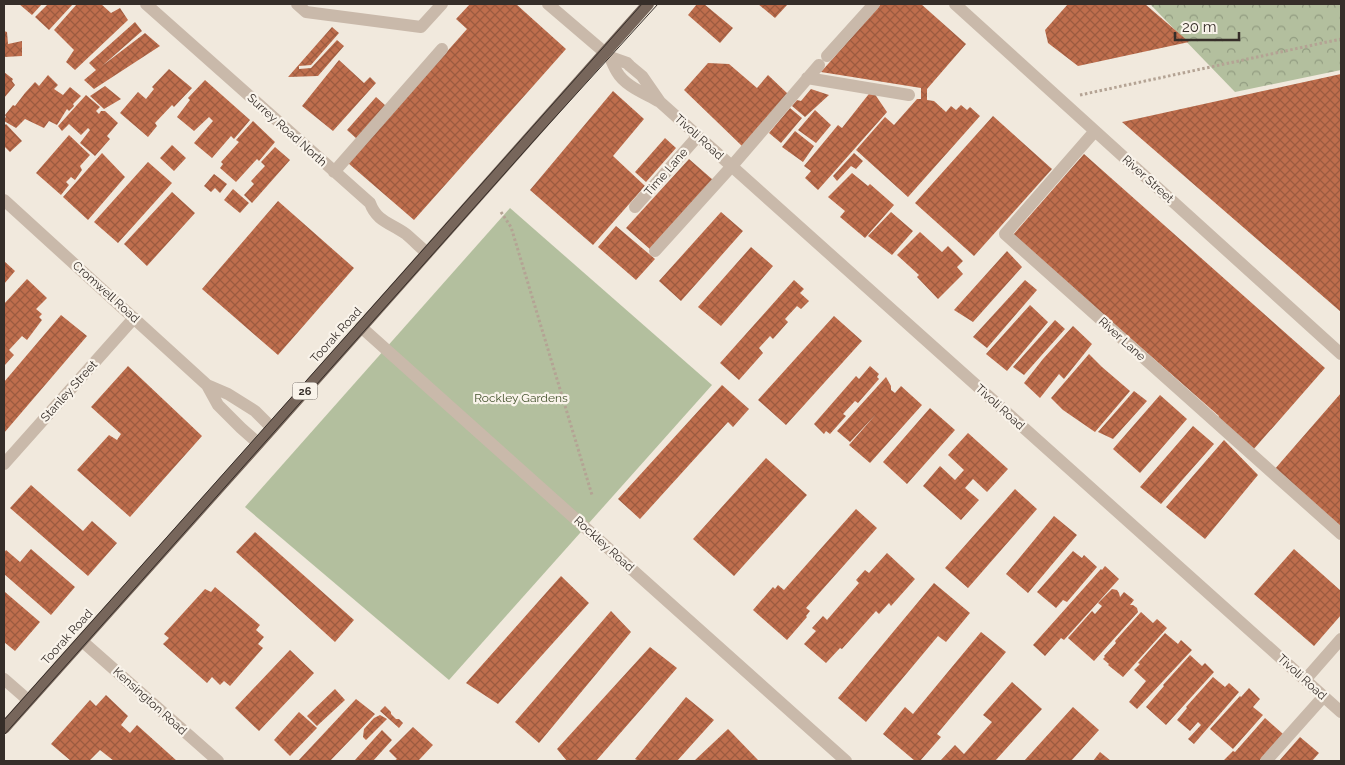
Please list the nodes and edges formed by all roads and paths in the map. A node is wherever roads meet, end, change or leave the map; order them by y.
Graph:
1 (146, 4) edge
2 (297, 4) edge
3 (442, 4) edge
4 (548, 4) edge
5 (648, 4) edge
6 (874, 4) edge
7 (955, 4) edge
8 (1341, 39) edge
9 (442, 49) dead end
10 (607, 55) junction
11 (807, 78) junction
12 (909, 95) dead end
13 (1078, 95) dead end
14 (1095, 131) junction
15 (698, 136) junction
16 (732, 166) junction
17 (334, 172) junction
18 (4, 200) edge
19 (635, 207) dead end
20 (501, 212) dead end
21 (655, 252) dead end
22 (427, 253) junction
23 (134, 318) junction
24 (361, 327) junction
25 (1341, 354) edge
26 (207, 385) junction
27 (272, 428) junction
28 (258, 443) junction
29 (4, 464) edge
30 (592, 495) dead end
31 (1341, 534) edge
32 (82, 640) junction
33 (1341, 640) edge
34 (4, 679) edge
35 (1305, 680) junction
36 (1324, 696) junction
37 (28, 700) junction
38 (1341, 712) edge
39 (4, 728) edge
40 (218, 761) edge
41 (846, 761) edge
42 (1266, 761) edge

1 - 17 street, Surrey Road North
2 - 3 street
4 - 10 street, Tivoli Road
5 - 10 main road, Toorak Road / 26
6 - 11 street
7 - 14 street, River Street
8 - 13 path
9 - 17 street
10 - 15 street, Tivoli Road
10 - 22 main road, Toorak Road / 26
11 - 12 street
11 - 16 street
14 - 25 street, River Street
14 - 31 street, River Lane
15 - 16 street, Tivoli Road
15 - 19 street, Time Lane
16 - 21 street
16 - 35 street, Tivoli Road
17 - 22 street, Surrey Road North
18 - 23 street, Cromwell Road
20 - 30 path
22 - 24 main road, Toorak Road / 26
23 - 26 street, Cromwell Road
23 - 29 street, Stanley Street
24 - 27 main road, Toorak Road / 26
24 - 41 street, Rockley Road
26 - 27 street, Cromwell Road
26 - 28 street, Cromwell Road
27 - 28 main road, Toorak Road / 26
28 - 32 main road, Toorak Road / 26
32 - 37 main road, Toorak Road / 26
32 - 40 street, Kensington Road
33 - 35 street
34 - 37 street
35 - 36 street, Tivoli Road
36 - 38 street, Tivoli Road
36 - 42 street
37 - 39 main road, Toorak Road / 26

